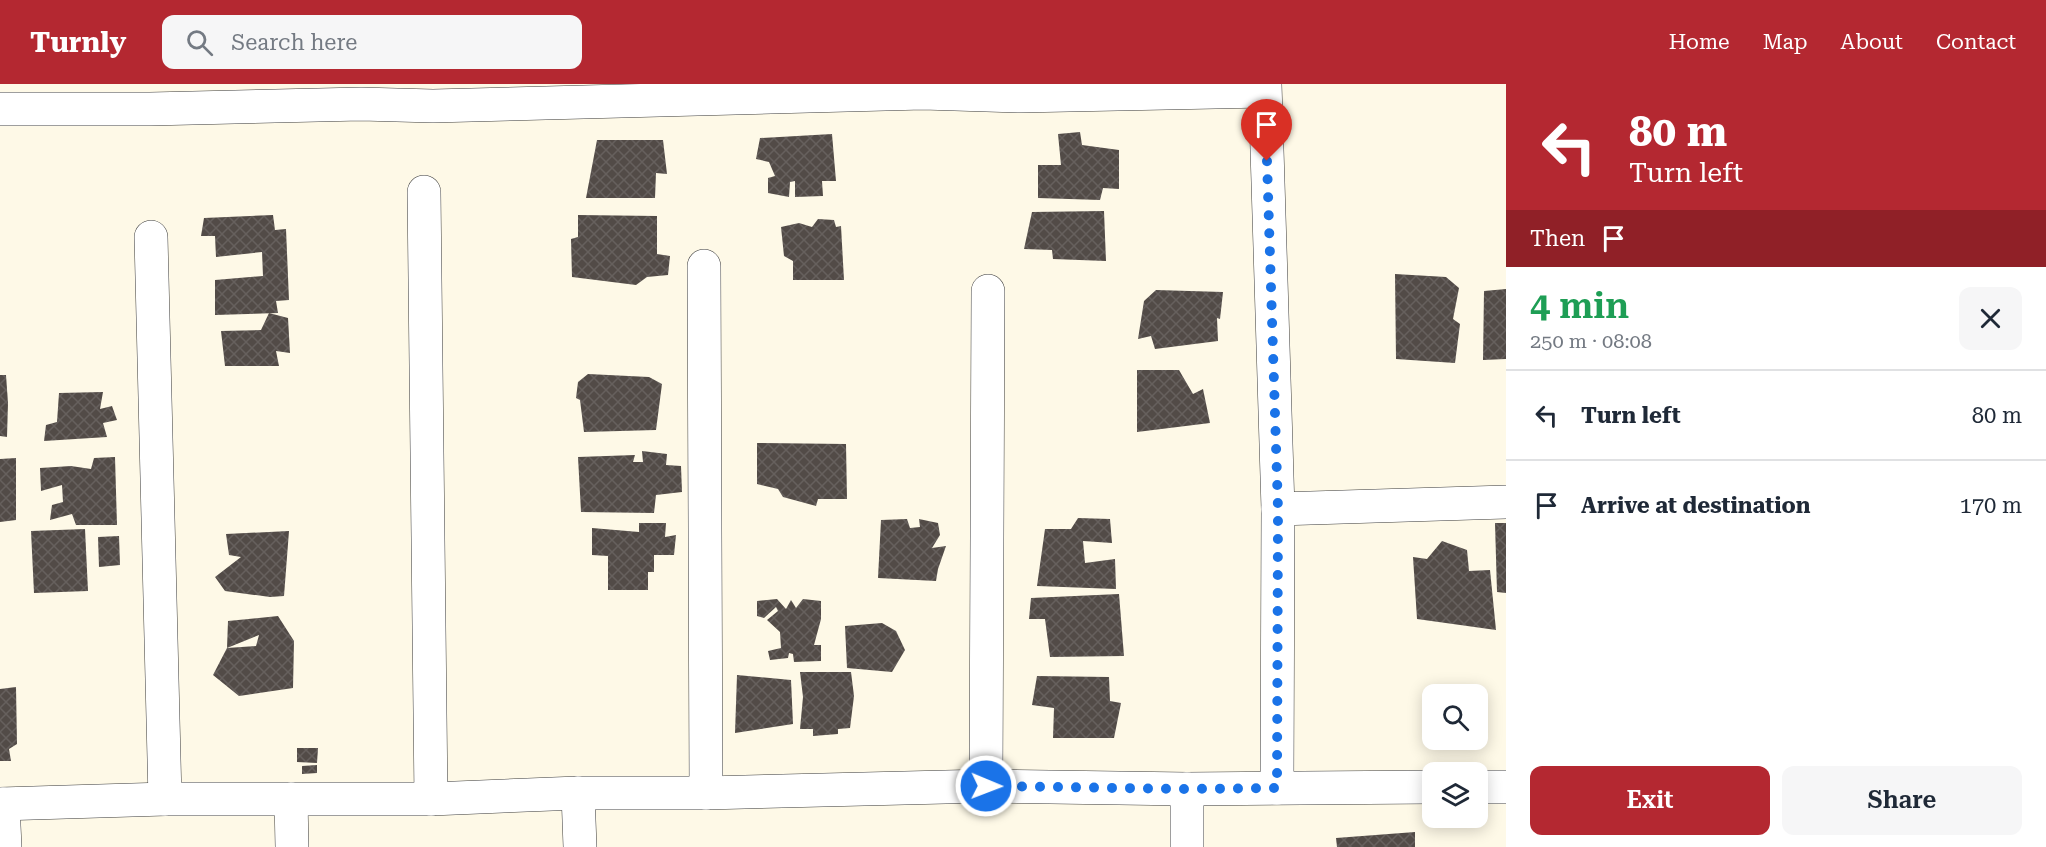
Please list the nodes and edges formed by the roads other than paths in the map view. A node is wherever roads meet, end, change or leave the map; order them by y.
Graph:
1 (1265, 88) edge
2 (923, 89) edge
3 (641, 92) edge
4 (361, 94) edge
5 (0, 109) edge
6 (424, 192) dead end
7 (151, 237) dead end
8 (704, 266) dead end
9 (988, 291) dead end
10 (1506, 502) edge
11 (1278, 509) junction
12 (986, 786) junction
13 (1422, 787) edge
14 (1488, 787) edge
15 (1506, 787) edge
16 (1277, 788) junction
17 (1187, 789) junction
18 (706, 792) junction
19 (578, 793) junction
20 (165, 799) junction
21 (291, 799) junction
22 (431, 799) junction
23 (2, 804) edge
24 (5, 847) edge
25 (292, 847) edge
26 (580, 847) edge
27 (1187, 847) edge

1 - 2 street
1 - 11 street
2 - 3 street
3 - 4 street
4 - 5 street
6 - 22 street
7 - 20 street
8 - 18 street
9 - 12 street
10 - 11 street
11 - 16 street
12 - 17 street
12 - 18 street
13 - 16 street
14 - 15 street
16 - 17 street
17 - 27 street
18 - 19 street
19 - 22 street
19 - 26 street
20 - 21 street
20 - 23 street
21 - 22 street
21 - 25 street
23 - 24 street

